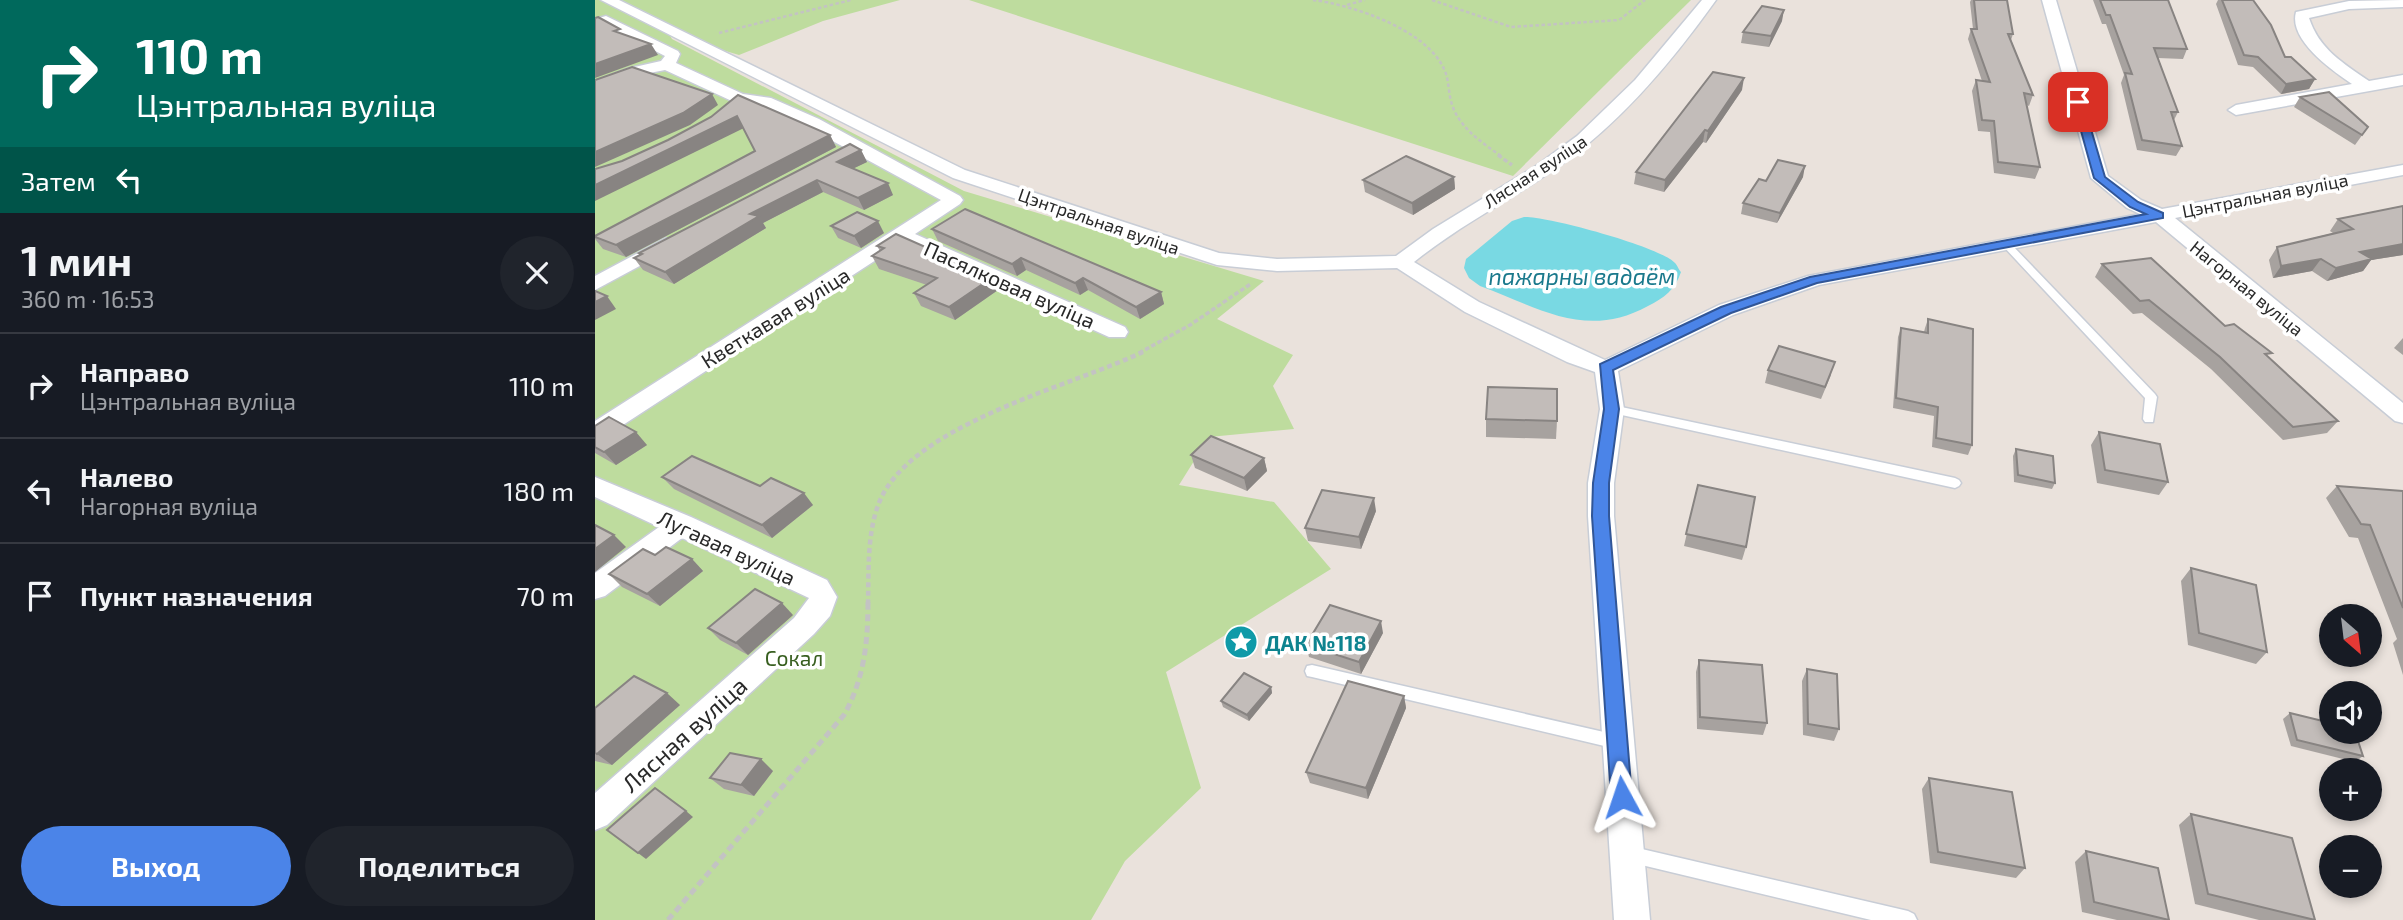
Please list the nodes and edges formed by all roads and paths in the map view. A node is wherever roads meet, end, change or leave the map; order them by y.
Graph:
1 (608, 0) edge
2 (851, 0) edge
3 (1313, 0) edge
4 (1366, 0) edge
5 (1432, 0) edge
6 (1645, 0) edge
7 (1709, 0) edge
8 (2049, 0) edge
9 (2403, 3) edge
10 (1346, 5) junction
11 (601, 22) edge
12 (693, 41) junction
13 (726, 61) junction
14 (667, 65) junction
15 (689, 74) junction
16 (2403, 80) edge
17 (2365, 86) junction
18 (595, 87) edge
19 (2236, 110) dead end
20 (857, 146) junction
21 (832, 158) edge
22 (2403, 170) edge
23 (1527, 177) junction
24 (2159, 215) junction
25 (688, 232) edge
26 (902, 236) junction
27 (2007, 245) junction
28 (1401, 262) junction
29 (1277, 265) junction
30 (595, 284) edge
31 (1117, 332) dead end
32 (1606, 368) junction
33 (1612, 409) junction
34 (2403, 415) edge
35 (2148, 419) dead end
36 (595, 432) edge
37 (1955, 483) dead end
38 (595, 486) edge
39 (682, 524) junction
40 (595, 588) edge
41 (804, 626) joint
42 (1312, 671) dead end
43 (1617, 742) junction
44 (595, 814) edge
45 (1626, 853) junction
46 (668, 920) edge
47 (1632, 920) edge
48 (1908, 920) edge

1 - 12 street, Цэнтральная вуліца
2 - 12 path
3 - 10 path
4 - 10 path
5 - 6 path
7 - 23 street, Лясная вуліца
8 - 24 street, Нагорная вуліца
9 - 17 street
10 - 23 path
11 - 14 street
12 - 13 street, Цэнтральная вуліца
13 - 15 street
13 - 29 street, Цэнтральная вуліца
14 - 15 street
14 - 18 street
15 - 20 street
16 - 17 street
17 - 19 street
20 - 21 street
20 - 26 street, Кветкавая вуліца
22 - 24 street, Цэнтральная вуліца
23 - 28 street, Лясная вуліца
24 - 27 street, Цэнтральная вуліца
24 - 34 street, Нагорная вуліца
25 - 30 street
26 - 31 street, Пасялковая вуліца
26 - 36 street, Кветкавая вуліца
27 - 32 street, Цэнтральная вуліца
27 - 35 lane
28 - 29 street, Цэнтральная вуліца
28 - 32 street
29 - 46 path
32 - 33 street
33 - 37 lane
33 - 43 street
38 - 39 street, Лугавая вуліца
39 - 40 street
39 - 41 street, Лугавая вуліца
41 - 44 street, Лясная вуліца
42 - 43 lane
43 - 45 street
45 - 47 street
45 - 48 lane

